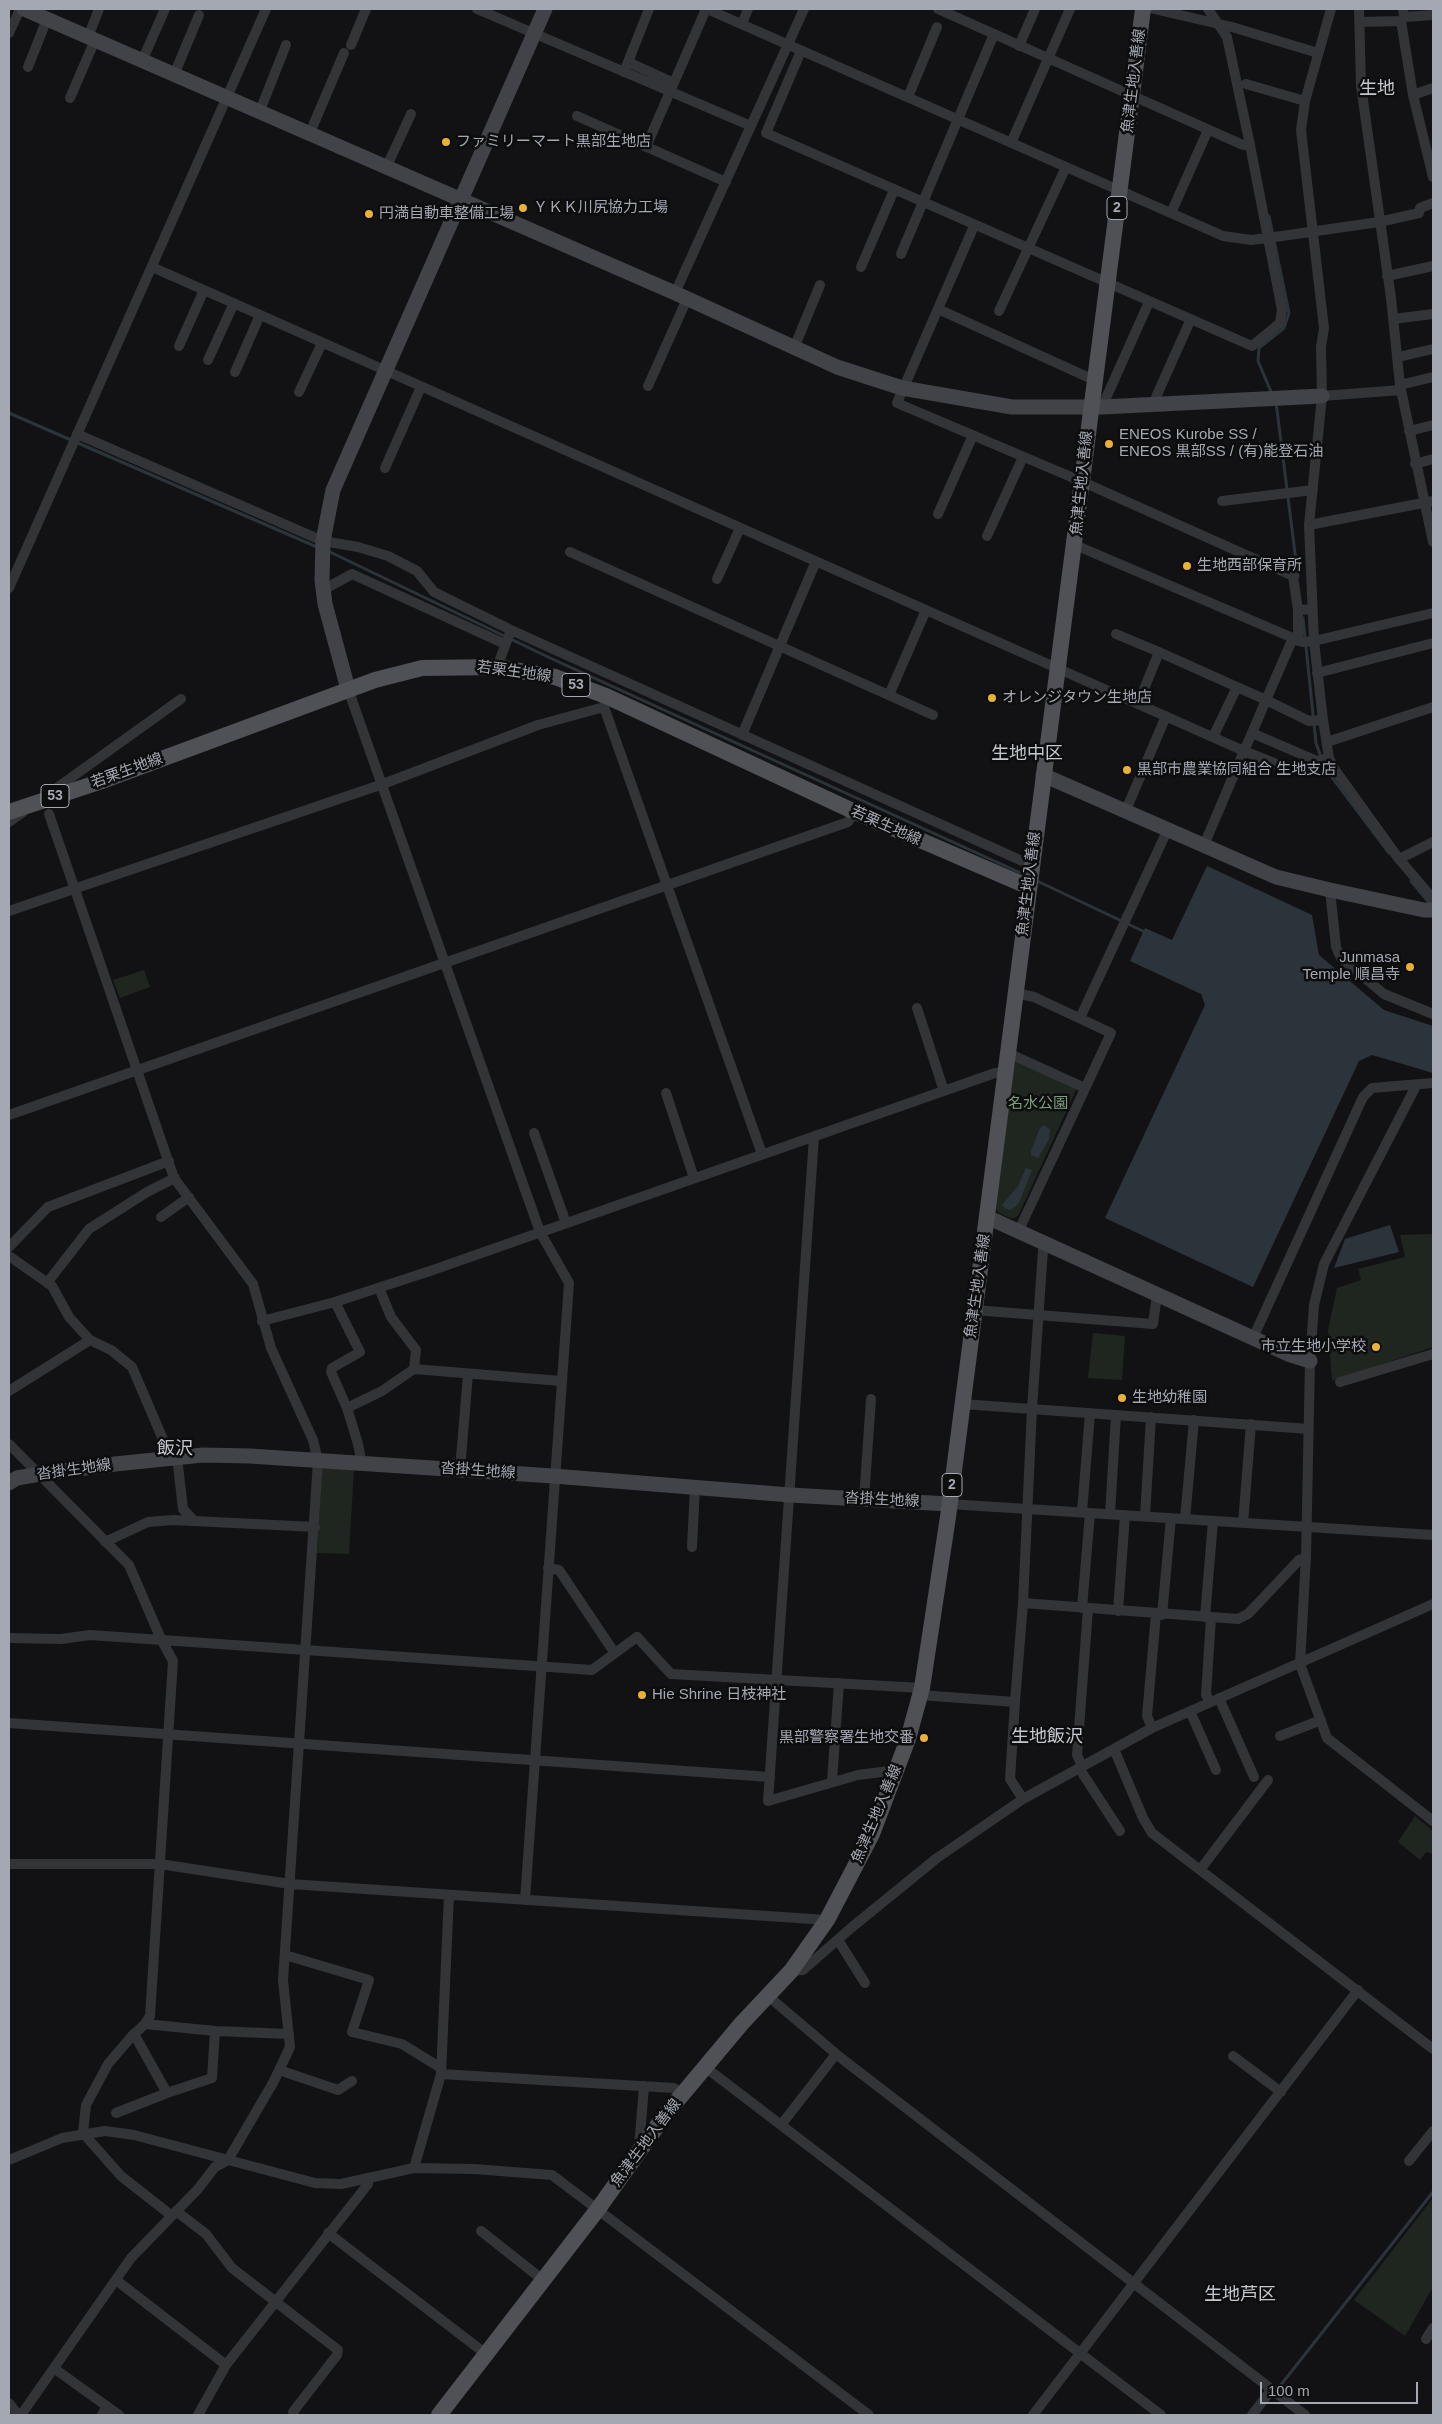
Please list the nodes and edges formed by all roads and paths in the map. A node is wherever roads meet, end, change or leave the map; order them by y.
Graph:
1 (22, 9) edge
2 (99, 9) edge
3 (165, 9) edge
4 (266, 9) edge
5 (366, 9) edge
6 (477, 9) edge
7 (545, 9) edge
8 (649, 9) edge
9 (706, 9) edge
10 (748, 9) edge
11 (804, 9) edge
12 (938, 9) edge
13 (1035, 9) edge
14 (1070, 9) edge
15 (1144, 9) edge
16 (1154, 9) edge
17 (1208, 9) edge
18 (1331, 9) edge
19 (1359, 9) edge
20 (200, 15) dead end
21 (1403, 15) edge
22 (1433, 15) edge
23 (47, 19) junction
24 (1359, 22) junction
25 (742, 24) junction
26 (1219, 26) junction
27 (937, 27) dead end
28 (9, 33) edge
29 (534, 34) junction
30 (994, 34) junction
31 (91, 38) junction
32 (351, 44) dead end
33 (286, 45) dead end
34 (788, 45) junction
35 (1019, 46) junction
36 (801, 51) junction
37 (344, 53) dead end
38 (1318, 53) junction
39 (1050, 59) junction
40 (142, 61) junction
41 (628, 62) junction
42 (28, 67) dead end
43 (624, 72) junction
44 (174, 75) junction
45 (1246, 84) dead end
46 (672, 88) junction
47 (1433, 88) edge
48 (1413, 95) junction
49 (1132, 96) junction
50 (70, 98) dead end
51 (908, 98) junction
52 (227, 99) junction
53 (1305, 101) junction
54 (259, 113) junction
55 (411, 114) dead end
56 (578, 116) dead end
57 (957, 119) junction
58 (751, 126) junction
59 (1208, 130) junction
60 (309, 135) junction
61 (1011, 143) junction
62 (1250, 145) junction
63 (646, 147) junction
64 (1066, 167) junction
65 (386, 168) junction
66 (1433, 177) edge
67 (726, 182) junction
68 (894, 190) junction
69 (1120, 190) junction
70 (460, 200) junction
71 (922, 202) junction
72 (1433, 203) edge
73 (1171, 213) junction
74 (1379, 222) junction
75 (974, 226) junction
76 (1312, 231) junction
77 (1268, 238) junction
78 (1028, 247) junction
79 (901, 254) dead end
80 (152, 266) junction
81 (1433, 266) edge
82 (861, 267) dead end
83 (1387, 276) junction
84 (1107, 284) junction
85 (820, 285) dead end
86 (204, 290) junction
87 (681, 296) junction
88 (1149, 302) junction
89 (234, 303) junction
90 (938, 309) junction
91 (998, 311) dead end
92 (1433, 314) edge
93 (260, 315) junction
94 (1393, 319) junction
95 (1190, 320) junction
96 (322, 343) junction
97 (179, 346) dead end
98 (794, 348) junction
99 (1433, 349) edge
100 (1398, 357) junction
101 (208, 360) dead end
102 (384, 371) junction
103 (235, 372) dead end
104 (1433, 377) edge
105 (1094, 380) junction
106 (648, 386) dead end
107 (421, 387) junction
108 (1401, 387) junction
109 (902, 388) junction
110 (299, 392) dead end
111 (1322, 396) junction
112 (1156, 404) junction
113 (1096, 407) junction
114 (1433, 425) edge
115 (1409, 431) junction
116 (77, 434) junction
117 (973, 436) junction
118 (1024, 457) junction
119 (1433, 459) edge
120 (1415, 464) junction
121 (385, 468) dead end
122 (1083, 482) junction
123 (1314, 490) junction
124 (1222, 501) dead end
125 (1429, 502) edge
126 (938, 514) dead end
127 (1309, 525) junction
128 (740, 528) junction
129 (987, 536) dead end
130 (323, 541) junction
131 (1433, 542) edge
132 (1075, 545) junction
133 (570, 552) dead end
134 (816, 562) junction
135 (717, 579) dead end
136 (9, 588) edge
137 (323, 590) junction
138 (1312, 609) junction
139 (926, 610) junction
140 (1298, 610) junction
141 (1433, 613) edge
142 (511, 630) junction
143 (1116, 634) dead end
144 (1296, 640) junction
145 (1314, 641) junction
146 (1433, 643) edge
147 (505, 644) junction
148 (781, 646) junction
149 (1159, 652) junction
150 (497, 667) junction
151 (1057, 668) junction
152 (1317, 673) junction
153 (1237, 687) junction
154 (348, 689) junction
155 (889, 695) junction
156 (181, 699) dead end
157 (1266, 700) junction
158 (605, 702) junction
159 (1138, 704) junction
160 (1433, 707) edge
161 (933, 715) dead end
162 (1166, 716) junction
163 (1323, 720) junction
164 (1252, 733) junction
165 (742, 735) junction
166 (1213, 737) junction
167 (1327, 742) junction
168 (1244, 751) junction
169 (1329, 758) junction
170 (1286, 768) dead end
171 (1043, 775) junction
172 (383, 784) junction
173 (1126, 810) junction
174 (855, 812) junction
175 (49, 814) dead end
176 (10, 818) edge
177 (1168, 829) junction
178 (1433, 842) edge
179 (1204, 845) junction
180 (1399, 859) junction
181 (1031, 865) junction
182 (667, 886) junction
183 (75, 887) junction
184 (1029, 887) junction
185 (1330, 890) junction
186 (1433, 899) edge
187 (1433, 910) edge
188 (9, 911) edge
189 (444, 964) junction
190 (1015, 993) junction
191 (918, 1008) dead end
192 (1433, 1014) edge
193 (1080, 1018) junction
194 (1008, 1053) junction
195 (138, 1070) junction
196 (1006, 1072) junction
197 (1433, 1083) edge
198 (1417, 1084) junction
199 (1085, 1088) junction
200 (944, 1091) junction
201 (666, 1093) dead end
202 (9, 1115) edge
203 (534, 1133) dead end
204 (814, 1137) junction
205 (762, 1154) junction
206 (169, 1161) junction
207 (175, 1178) junction
208 (694, 1178) junction
209 (190, 1197) junction
210 (162, 1217) dead end
211 (987, 1217) junction
212 (566, 1223) junction
213 (1019, 1230) junction
214 (540, 1232) junction
215 (1046, 1243) junction
216 (9, 1247) edge
217 (9, 1256) edge
218 (47, 1283) junction
219 (379, 1288) junction
220 (1157, 1294) junction
221 (335, 1302) junction
222 (974, 1310) junction
223 (1039, 1316) junction
224 (262, 1321) junction
225 (1253, 1338) junction
226 (90, 1340) junction
227 (1433, 1354) edge
228 (1310, 1361) junction
229 (414, 1369) junction
230 (468, 1374) junction
231 (561, 1381) junction
232 (1340, 1382) dead end
233 (9, 1391) edge
234 (871, 1398) dead end
235 (962, 1404) junction
236 (347, 1408) junction
237 (1032, 1409) junction
238 (1090, 1413) junction
239 (1116, 1415) junction
240 (1151, 1417) junction
241 (1194, 1420) junction
242 (1251, 1424) junction
243 (1309, 1429) junction
244 (9, 1444) edge
245 (174, 1457) junction
246 (318, 1461) junction
247 (362, 1464) junction
248 (460, 1470) junction
249 (40, 1474) junction
250 (553, 1476) junction
251 (9, 1483) edge
252 (695, 1487) junction
253 (790, 1495) junction
254 (864, 1499) junction
255 (949, 1504) junction
256 (1027, 1508) junction
257 (1086, 1512) junction
258 (1110, 1514) junction
259 (1125, 1515) junction
260 (1145, 1516) junction
261 (1171, 1518) junction
262 (1185, 1519) junction
263 (194, 1521) junction
264 (1213, 1521) junction
265 (1244, 1523) junction
266 (315, 1527) junction
267 (1306, 1527) junction
268 (1433, 1535) edge
269 (105, 1542) junction
270 (692, 1547) dead end
271 (1306, 1557) junction
272 (548, 1568) junction
273 (1023, 1603) junction
274 (1433, 1604) edge
275 (1085, 1609) junction
276 (1118, 1611) junction
277 (1159, 1614) junction
278 (1208, 1617) junction
279 (9, 1638) edge
280 (161, 1639) junction
281 (306, 1648) junction
282 (614, 1652) junction
283 (541, 1664) junction
284 (1300, 1664) junction
285 (777, 1680) junction
286 (839, 1683) junction
287 (921, 1692) junction
288 (1215, 1700) junction
289 (1016, 1702) junction
290 (1190, 1711) junction
291 (1321, 1720) junction
292 (9, 1723) edge
293 (1152, 1728) junction
294 (168, 1735) junction
295 (1280, 1736) dead end
296 (300, 1744) junction
297 (1114, 1749) junction
298 (535, 1761) junction
299 (1081, 1767) junction
300 (897, 1770) junction
301 (1216, 1770) dead end
302 (770, 1777) junction
303 (1254, 1777) dead end
304 (1268, 1780) dead end
305 (832, 1781) junction
306 (1023, 1799) junction
307 (1433, 1821) edge
308 (1120, 1831) dead end
309 (9, 1864) edge
310 (160, 1864) junction
311 (1200, 1870) junction
312 (290, 1884) junction
313 (449, 1895) junction
314 (525, 1900) junction
315 (827, 1920) junction
316 (838, 1940) junction
317 (285, 1956) junction
318 (791, 1971) junction
319 (865, 1983) dead end
320 (1358, 1990) junction
321 (768, 1996) junction
322 (145, 2024) junction
323 (216, 2031) junction
324 (134, 2034) junction
325 (289, 2034) junction
326 (1433, 2049) edge
327 (836, 2054) junction
328 (1233, 2056) dead end
329 (705, 2067) junction
330 (279, 2070) junction
331 (441, 2071) junction
332 (352, 2081) dead end
333 (644, 2086) junction
334 (1281, 2092) junction
335 (166, 2093) junction
336 (682, 2094) junction
337 (116, 2113) dead end
338 (781, 2125) junction
339 (1433, 2131) edge
340 (83, 2133) junction
341 (639, 2149) junction
342 (9, 2160) edge
343 (228, 2160) junction
344 (1409, 2161) dead end
345 (414, 2168) junction
346 (368, 2178) junction
347 (598, 2209) junction
348 (174, 2214) junction
349 (481, 2231) dead end
350 (328, 2233) junction
351 (116, 2280) junction
352 (543, 2280) junction
353 (1134, 2283) junction
354 (276, 2302) junction
355 (1433, 2328) edge
356 (1426, 2339) dead end
357 (1080, 2352) junction
358 (486, 2354) junction
359 (226, 2365) junction
360 (55, 2369) junction
361 (1272, 2389) junction
362 (9, 2403) edge
363 (104, 2411) edge
364 (19, 2415) edge
365 (119, 2415) edge
366 (198, 2415) edge
367 (294, 2415) edge
368 (438, 2415) edge
369 (869, 2415) edge
370 (1032, 2415) edge
371 (1161, 2415) edge
372 (1252, 2415) edge
373 (1305, 2415) edge

1 - 23 street
1 - 28 street
2 - 31 street
3 - 40 street
4 - 52 street
5 - 32 street
6 - 29 street
7 - 29 street
8 - 41 street
9 - 25 street
9 - 46 street
10 - 25 street
11 - 34 street
12 - 30 street
13 - 35 street
14 - 39 street
15 - 49 main road, 魚津生地入善線 / 2
16 - 26 street
17 - 26 street
18 - 38 street
19 - 24 street
20 - 44 street
21 - 22 street
21 - 24 street
21 - 48 street
23 - 31 street
23 - 42 street
24 - 74 street
25 - 34 street
26 - 38 street
26 - 62 street
27 - 51 street
29 - 43 street
29 - 70 street
30 - 35 street
30 - 57 street
31 - 40 street
31 - 50 street
33 - 54 street
34 - 36 street
34 - 58 street
35 - 39 street
36 - 51 street
36 - 68 street
37 - 60 street
38 - 53 street
39 - 49 street
39 - 61 street
40 - 44 street
41 - 43 street
41 - 46 street
43 - 46 street
44 - 52 street
45 - 53 street
46 - 58 street
46 - 63 street
47 - 48 street
48 - 66 street
49 - 59 street
49 - 69 main road, 魚津生地入善線 / 2
51 - 57 street
52 - 54 street
52 - 80 street
53 - 76 street
54 - 60 street
55 - 65 street
56 - 63 street
57 - 61 street
57 - 71 street
58 - 67 street
59 - 62 street
59 - 73 street
60 - 65 street
61 - 64 street
62 - 77 street
63 - 67 street
64 - 69 street
64 - 78 street
65 - 70 street
67 - 87 street
68 - 71 street
68 - 82 street
69 - 73 street
69 - 84 main road, 魚津生地入善線 / 2
70 - 87 street
70 - 102 street
71 - 75 street
71 - 79 street
72 - 74 street
73 - 77 street
74 - 76 street
74 - 83 street
75 - 78 street
75 - 90 street
76 - 77 street
76 - 111 street
77 - 95 street
78 - 84 street
78 - 91 street
80 - 86 street
80 - 116 street
81 - 83 street
83 - 94 street
84 - 88 street
84 - 105 main road, 魚津生地入善線 / 2
85 - 98 street
86 - 89 street
86 - 97 street
87 - 98 street
87 - 106 street
88 - 95 street
88 - 113 street
89 - 93 street
89 - 101 street
90 - 105 street
90 - 109 street
92 - 94 street
93 - 96 street
93 - 103 street
94 - 100 street
95 - 112 street
96 - 102 street
96 - 110 street
98 - 109 street
99 - 100 street
100 - 108 street
102 - 107 street
102 - 130 street
104 - 108 street
105 - 113 main road, 魚津生地入善線 / 2
107 - 121 street
107 - 128 street
108 - 111 street
108 - 115 street
109 - 113 street
109 - 117 street
111 - 112 street
111 - 123 street
112 - 113 street
113 - 122 main road, 魚津生地入善線 / 2
114 - 115 street
115 - 120 street
116 - 130 street
116 - 136 street
117 - 118 street
117 - 126 street
118 - 122 street
118 - 129 street
119 - 120 street
120 - 125 street
122 - 132 main road, 魚津生地入善線 / 2
122 - 140 street
123 - 124 street
123 - 127 street
125 - 127 street
125 - 131 street
127 - 138 street
128 - 134 street
128 - 135 street
130 - 137 street
130 - 142 street
132 - 144 street
132 - 151 main road, 魚津生地入善線 / 2
133 - 148 street
134 - 139 street
134 - 148 street
137 - 147 street
137 - 154 street
138 - 140 street
138 - 145 street
139 - 151 street
139 - 155 street
140 - 144 street
141 - 145 street
142 - 147 street
142 - 165 street
143 - 149 street
144 - 145 street
144 - 157 street
145 - 152 street
146 - 152 street
147 - 150 street
148 - 155 street
148 - 165 street
149 - 153 street
149 - 159 street
150 - 154 main road, 若栗生地線 / 53
150 - 158 main road, 若栗生地線 / 53
151 - 159 street
151 - 171 main road, 魚津生地入善線 / 2
152 - 163 street
153 - 157 street
153 - 166 street
154 - 172 street
154 - 176 main road, 若栗生地線 / 53, bridge
155 - 161 street
156 - 176 street
157 - 163 street
157 - 164 street
158 - 172 street
158 - 174 main road, 若栗生地線 / 53
158 - 182 street
159 - 162 street
160 - 167 street
162 - 166 street
162 - 173 street
163 - 167 street
164 - 168 street
164 - 169 street
165 - 181 street
166 - 168 street
167 - 169 street
168 - 170 street
168 - 179 street
169 - 180 street
171 - 173 street
171 - 181 main road, 魚津生地入善線 / 2
172 - 183 street
172 - 189 street
173 - 177 street
174 - 182 street
174 - 184 main road, 若栗生地線 / 53
175 - 183 street
177 - 179 street
177 - 193 street
178 - 180 street
179 - 185 street
180 - 186 street
181 - 184 main road, 魚津生地入善線 / 2
182 - 189 street
182 - 205 street
183 - 188 street
183 - 195 street
184 - 190 main road, 魚津生地入善線 / 2
185 - 187 street
185 - 192 street
189 - 195 street
189 - 214 street
190 - 193 street
190 - 194 main road, 魚津生地入善線 / 2
191 - 200 street
193 - 199 street
194 - 196 main road, 魚津生地入善線 / 2
194 - 199 street
195 - 202 street
195 - 206 street
196 - 200 street
196 - 211 main road, 魚津生地入善線 / 2
197 - 198 street
198 - 225 street
198 - 228 street
199 - 213 street
200 - 204 street
201 - 208 street
203 - 212 street
204 - 205 street
204 - 253 street
205 - 208 street
206 - 207 street
206 - 216 street
207 - 209 street
207 - 218 street
208 - 212 street
209 - 210 street
209 - 224 street
211 - 213 street
211 - 222 main road, 魚津生地入善線 / 2
212 - 214 street
213 - 215 street
214 - 219 street
214 - 231 street
215 - 220 street
215 - 223 street
217 - 218 street
218 - 226 street
219 - 221 street
219 - 229 street
220 - 223 street
220 - 225 street
221 - 224 street
221 - 236 street
222 - 223 street
222 - 235 main road, 魚津生地入善線 / 2
223 - 237 street
224 - 246 street
225 - 228 street
226 - 233 street
226 - 245 street
227 - 232 street
228 - 243 street
229 - 230 street
229 - 236 street
230 - 231 street
230 - 248 street
231 - 250 street
234 - 254 street
235 - 237 street
235 - 255 main road, 魚津生地入善線 / 2
236 - 247 street
237 - 238 street
237 - 256 street
238 - 239 street
238 - 257 street
239 - 240 street
239 - 258 street
240 - 241 street
240 - 260 street
241 - 242 street
241 - 262 street
242 - 243 street
242 - 265 street
243 - 267 street
244 - 249 street
245 - 246 street, 沓掛生地線
245 - 249 street, 沓掛生地線
245 - 263 street
246 - 247 street, 沓掛生地線
246 - 266 street
247 - 248 street, 沓掛生地線
248 - 250 street, 沓掛生地線
249 - 251 street, 沓掛生地線
249 - 269 street
250 - 252 street, 沓掛生地線
250 - 272 street
252 - 253 street, 沓掛生地線
252 - 270 street
253 - 254 street, 沓掛生地線
253 - 285 street
254 - 255 street, 沓掛生地線
255 - 256 street
255 - 287 main road, 魚津生地入善線 / 2
256 - 257 street
256 - 273 street
257 - 258 street
257 - 275 street
258 - 259 street
259 - 260 street
259 - 276 street
260 - 261 street
261 - 262 street
261 - 277 street
262 - 264 street
263 - 266 street
263 - 269 street
264 - 265 street
264 - 278 street
265 - 267 street
266 - 281 street
267 - 268 street
267 - 271 street
269 - 280 street
271 - 278 street
271 - 284 street
272 - 282 street
272 - 283 street
273 - 275 street
273 - 289 street
274 - 284 street
275 - 276 street
275 - 299 street
276 - 277 street
277 - 278 street
277 - 293 street
278 - 288 street
279 - 280 street
280 - 281 street
280 - 294 street
281 - 283 street
281 - 296 street
282 - 283 street
282 - 285 street
283 - 298 street
284 - 288 street
284 - 291 street
285 - 286 street
285 - 302 street
286 - 287 street
286 - 305 street
287 - 289 street
287 - 300 main road, 魚津生地入善線 / 2
288 - 290 street
288 - 303 street
289 - 306 street
290 - 293 street
290 - 301 street
291 - 295 street
291 - 307 street
292 - 294 street
293 - 297 street
294 - 296 street
294 - 310 street
296 - 298 street
296 - 312 street
297 - 299 street
297 - 311 street
298 - 302 street
298 - 314 street
299 - 306 street
299 - 308 street
300 - 305 street
300 - 315 main road, 魚津生地入善線 / 2
302 - 305 street
304 - 311 street
306 - 316 street
309 - 310 street
310 - 312 street
310 - 322 street
311 - 320 street
312 - 313 street
312 - 317 street
313 - 314 street
313 - 331 street
314 - 315 street
315 - 318 main road, 魚津生地入善線 / 2
316 - 318 street
316 - 319 street
317 - 325 street
317 - 331 street
318 - 321 main road, 魚津生地入善線 / 2
320 - 326 street
320 - 334 street
321 - 327 street
321 - 329 main road, 魚津生地入善線 / 2
322 - 323 street
322 - 324 street
323 - 325 street
323 - 335 street
324 - 335 street
324 - 340 street
325 - 330 street
327 - 338 street
327 - 353 street
328 - 334 street
329 - 336 main road, 魚津生地入善線 / 2
329 - 338 street
330 - 332 street
330 - 343 street
331 - 333 street
331 - 345 street
333 - 336 street
333 - 341 street
334 - 353 street
335 - 337 street
336 - 341 main road, 魚津生地入善線 / 2
338 - 357 street
339 - 344 street
340 - 342 street
340 - 343 street
340 - 348 street
341 - 347 main road, 魚津生地入善線 / 2
343 - 346 street
343 - 348 street
345 - 346 street
345 - 347 street
346 - 350 street
347 - 352 main road, 魚津生地入善線 / 2
347 - 369 street
348 - 351 street
348 - 354 street
349 - 352 street
350 - 354 street
350 - 358 street
351 - 359 street
351 - 360 street
352 - 358 main road, 魚津生地入善線 / 2
353 - 357 street
353 - 361 street
354 - 359 street
354 - 367 street
355 - 356 street
357 - 370 street
357 - 371 street
358 - 368 main road, 魚津生地入善線 / 2
359 - 366 street
360 - 363 street
360 - 364 street
361 - 372 street
361 - 373 street
362 - 364 street
363 - 365 street

